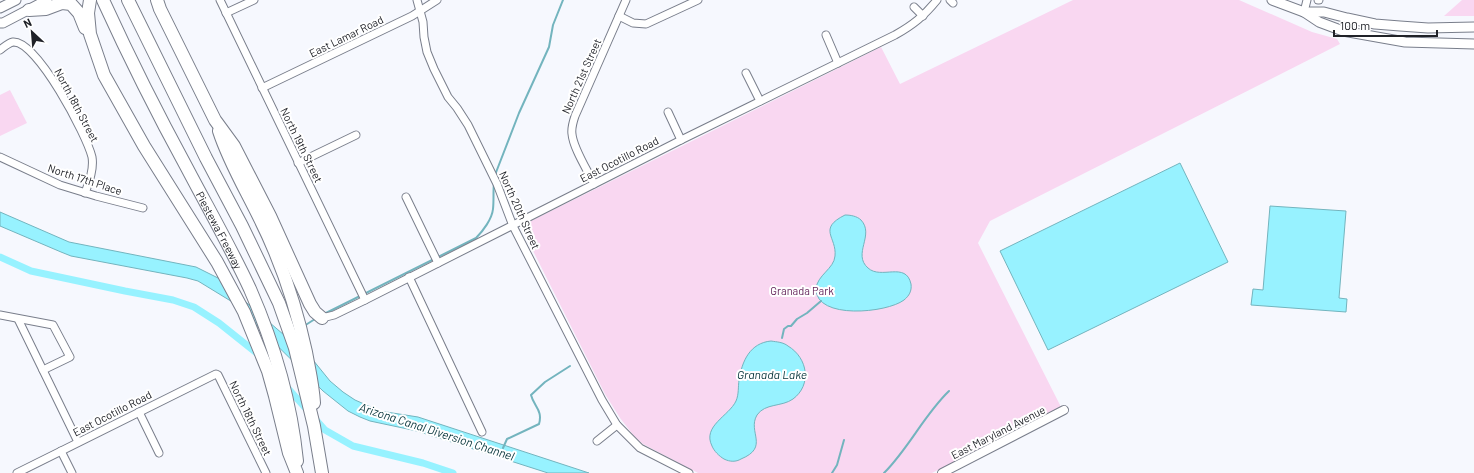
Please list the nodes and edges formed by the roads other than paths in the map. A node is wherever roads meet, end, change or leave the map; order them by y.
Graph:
1 (16, 0) edge
2 (47, 0) edge
3 (104, 0) edge
4 (128, 0) edge
5 (151, 0) edge
6 (220, 0) edge
7 (254, 0) edge
8 (417, 0) edge
9 (437, 0) edge
10 (626, 0) edge
11 (698, 0) edge
12 (937, 0) edge
13 (1272, 0) edge
14 (1307, 0) edge
15 (90, 2) edge
16 (159, 4) edge
17 (914, 7) dead end
18 (0, 8) edge
19 (28, 10) junction
20 (420, 10) junction
21 (1304, 12) junction
22 (226, 13) junction
23 (619, 16) junction
24 (923, 16) junction
25 (0, 23) edge
26 (1474, 27) edge
27 (90, 34) junction
28 (826, 35) dead end
29 (1474, 44) edge
30 (0, 50) edge
31 (838, 63) junction
32 (746, 73) dead end
33 (262, 88) junction
34 (760, 101) junction
35 (668, 112) dead end
36 (215, 120) junction
37 (356, 135) dead end
38 (680, 140) junction
39 (0, 157) edge
40 (298, 163) junction
41 (594, 184) junction
42 (85, 193) junction
43 (406, 197) dead end
44 (144, 208) dead end
45 (513, 226) junction
46 (438, 263) junction
47 (408, 278) junction
48 (365, 300) junction
49 (0, 315) edge
50 (18, 318) junction
51 (322, 318) joint
52 (43, 370) junction
53 (216, 374) joint
54 (1064, 410) dead end
55 (139, 412) junction
56 (618, 425) junction
57 (314, 426) junction
58 (482, 432) dead end
59 (597, 441) dead end
60 (78, 442) junction
61 (62, 451) junction
62 (158, 453) dead end
63 (17, 473) edge
64 (72, 473) edge
65 (266, 473) edge
66 (298, 473) edge
67 (322, 473) edge
68 (689, 473) edge
69 (942, 473) edge

1 - 18 main road
2 - 19 main road
3 - 66 highway, Piestewa Freeway
4 - 57 highway, Piestewa Freeway
5 - 16 highway
6 - 22 street, North 19th Street
7 - 22 street
8 - 20 street, North 20th Street
9 - 20 street, East Lamar Road
10 - 23 street, North 21st Street
11 - 23 street
12 - 24 street, East Ocotillo Road
13 - 21 main road
14 - 21 street
15 - 27 highway
16 - 36 highway
17 - 24 street
19 - 25 main road
19 - 27 highway
20 - 33 street, East Lamar Road
20 - 45 street, North 20th Street
21 - 26 main road
21 - 29 main road
22 - 33 street, North 19th Street
23 - 41 street, North 21st Street
24 - 31 street, East Ocotillo Road
27 - 66 highway
28 - 31 street
30 - 42 street, North 18th Street
31 - 34 street, East Ocotillo Road
32 - 34 street
33 - 40 street, North 19th Street
34 - 38 street, East Ocotillo Road
35 - 38 street
36 - 51 highway
36 - 57 highway
37 - 40 street
38 - 41 street, East Ocotillo Road
39 - 42 street, North 17th Place
40 - 48 street, North 19th Street
41 - 45 street, East Ocotillo Road
42 - 44 street, North 17th Place
43 - 46 street
45 - 46 street, East Ocotillo Road
45 - 56 street, North 20th Street
46 - 47 street, East Ocotillo Road
47 - 48 street, East Ocotillo Road
47 - 58 street
48 - 51 street, East Ocotillo Road
49 - 50 street
50 - 52 street
50 - 52 street
52 - 60 street
53 - 55 street, East Ocotillo Road
53 - 65 street, North 18th Street
54 - 69 street, East Maryland Avenue
55 - 60 street, East Ocotillo Road
55 - 62 street
56 - 59 street
56 - 68 street, North 20th Street
57 - 67 highway, Piestewa Freeway
60 - 61 street, East Ocotillo Road
61 - 63 street, East Ocotillo Road
61 - 64 street

